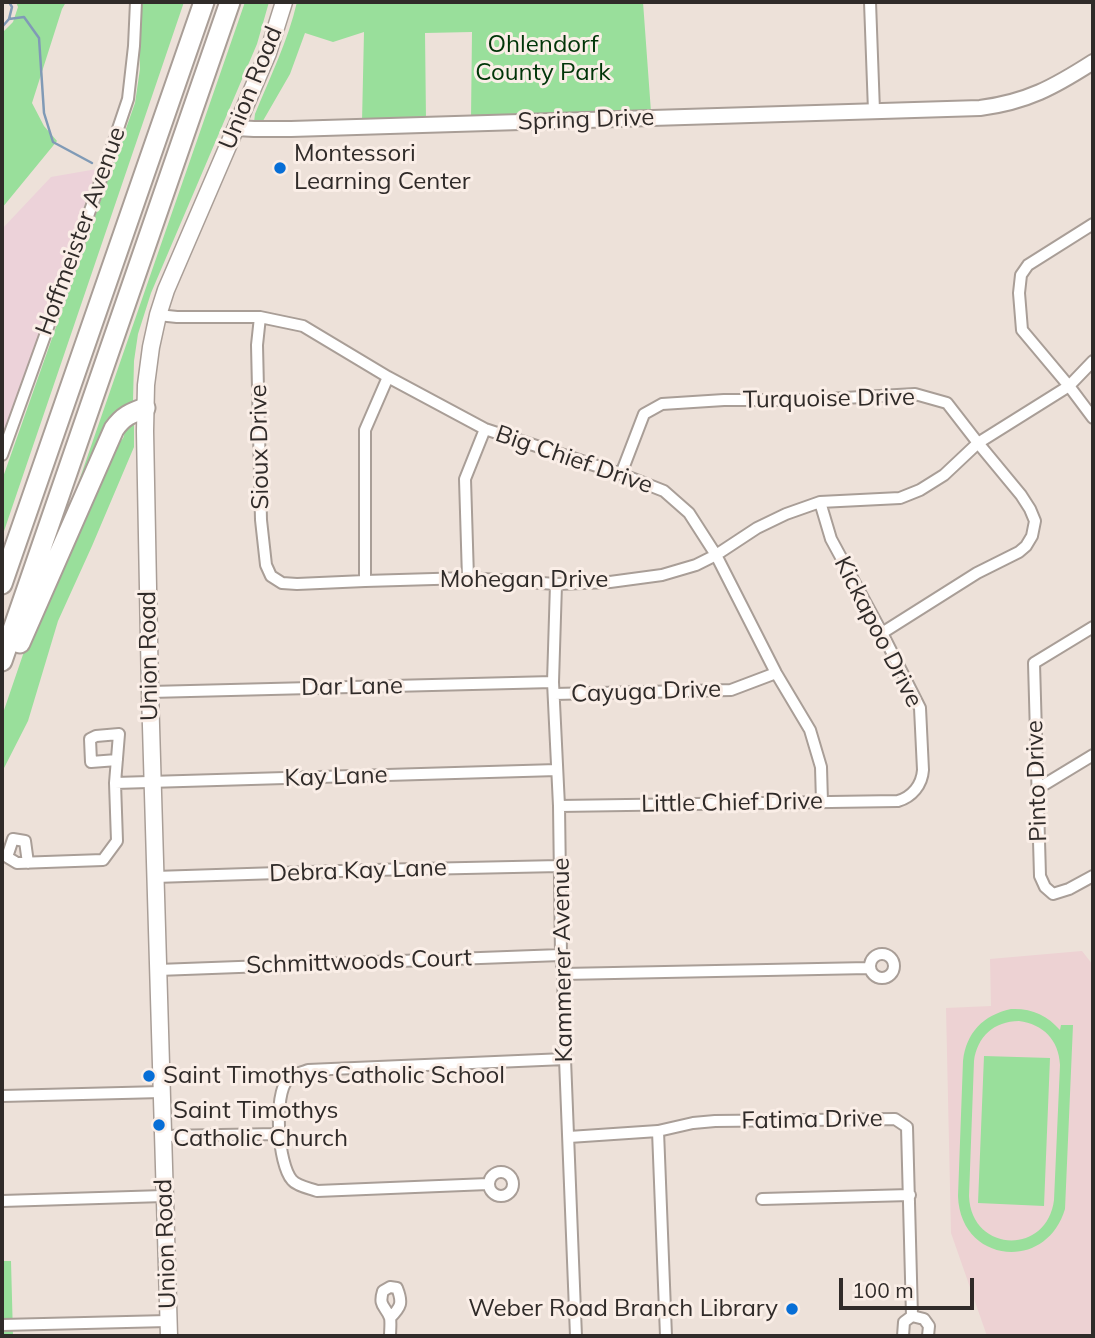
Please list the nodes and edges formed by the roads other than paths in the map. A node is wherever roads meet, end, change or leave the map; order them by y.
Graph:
1 (136, 2) edge
2 (204, 2) edge
3 (230, 2) edge
4 (284, 2) edge
5 (870, 2) edge
6 (1093, 62) edge
7 (874, 111) junction
8 (236, 128) junction
9 (1093, 224) edge
10 (158, 315) junction
11 (260, 317) junction
12 (1093, 361) edge
13 (388, 377) junction
14 (1069, 386) junction
15 (145, 408) junction
16 (1093, 418) edge
17 (485, 429) junction
18 (978, 443) junction
19 (2, 455) edge
20 (621, 474) junction
21 (820, 502) junction
22 (716, 555) junction
23 (271, 576) joint
24 (468, 578) junction
25 (365, 580) junction
26 (2, 584) edge
27 (556, 584) junction
28 (1093, 627) edge
29 (882, 633) junction
30 (2, 663) edge
31 (776, 673) junction
32 (553, 682) junction
33 (150, 692) junction
34 (554, 694) junction
35 (1093, 755) edge
36 (117, 760) dead end
37 (557, 770) junction
38 (153, 782) junction
39 (115, 783) junction
40 (1037, 789) junction
41 (904, 800) joint
42 (822, 802) junction
43 (559, 806) junction
44 (28, 863) dead end
45 (560, 866) junction
46 (1093, 876) edge
47 (155, 877) junction
48 (561, 955) junction
49 (869, 968) dead end
50 (158, 970) junction
51 (563, 974) junction
52 (565, 1059) junction
53 (162, 1092) junction
54 (2, 1096) edge
55 (658, 1131) junction
56 (278, 1134) junction
57 (163, 1136) junction
58 (569, 1137) junction
59 (488, 1184) dead end
60 (910, 1195) junction
61 (164, 1196) junction
62 (762, 1199) dead end
63 (2, 1201) edge
64 (912, 1317) junction
65 (390, 1318) dead end
66 (2, 1325) edge
67 (169, 1328) edge
68 (390, 1336) edge
69 (576, 1336) edge
70 (666, 1336) edge
71 (903, 1336) edge
72 (928, 1336) edge

1 - 19 street, Hoffmeister Avenue
2 - 26 highway
3 - 30 highway
4 - 8 main road, Union Road
5 - 7 street
6 - 7 street, Spring Drive
7 - 8 street, Spring Drive
8 - 10 main road, Union Road
9 - 14 street
10 - 11 street, Big Chief Drive
10 - 15 main road, Union Road
11 - 13 street, Big Chief Drive
11 - 23 street, Sioux Drive
12 - 14 street, Mohegan Drive
13 - 17 street, Big Chief Drive
13 - 25 street
14 - 16 street
14 - 18 street, Mohegan Drive
15 - 30 highway
15 - 33 main road, Union Road
17 - 20 street, Big Chief Drive
17 - 24 street
18 - 20 street, Turquoise Drive
18 - 21 street, Mohegan Drive
18 - 29 street, Turquoise Drive
20 - 22 street, Big Chief Drive
21 - 22 street, Mohegan Drive
21 - 29 street, Kickapoo Drive
22 - 27 street, Mohegan Drive
22 - 31 street, Big Chief Drive
23 - 25 street, Mohegan Drive
24 - 25 street, Mohegan Drive
24 - 27 street, Mohegan Drive
27 - 32 street, Kammerer Avenue
28 - 40 street, Pinto Drive
29 - 41 street, Kickapoo Drive
31 - 34 street, Cayuga Drive
31 - 42 street, Big Chief Drive
32 - 33 street, Dar Lane
32 - 34 street, Kammerer Avenue
33 - 38 main road, Union Road
34 - 37 street, Kammerer Avenue
35 - 40 street
36 - 39 street
37 - 38 street, Kay Lane
37 - 43 street, Kammerer Avenue
38 - 39 street, Kay Lane
38 - 47 main road, Union Road
39 - 44 street
40 - 46 street, Pinto Drive
41 - 42 street, Little Chief Drive
42 - 43 street, Little Chief Drive
43 - 45 street, Kammerer Avenue
45 - 47 street, Debra Kay Lane
45 - 48 street, Kammerer Avenue
47 - 50 main road, Union Road
48 - 50 street, Schmittwoods Court
48 - 51 street, Kammerer Avenue
49 - 51 street
50 - 53 main road, Union Road
51 - 52 street, Kammerer Avenue
52 - 56 street
52 - 58 street, Kammerer Avenue
53 - 54 street
53 - 57 main road, Union Road
55 - 58 street, Fatima Drive
55 - 60 street, Fatima Drive
55 - 70 street
56 - 57 street
56 - 59 street
57 - 61 main road, Union Road
58 - 69 street, Kammerer Avenue
60 - 62 street
60 - 64 street, Fatima Drive
61 - 63 street
61 - 67 main road, Union Road
64 - 71 street, Fatima Drive
64 - 72 street
65 - 68 street
66 - 67 street

